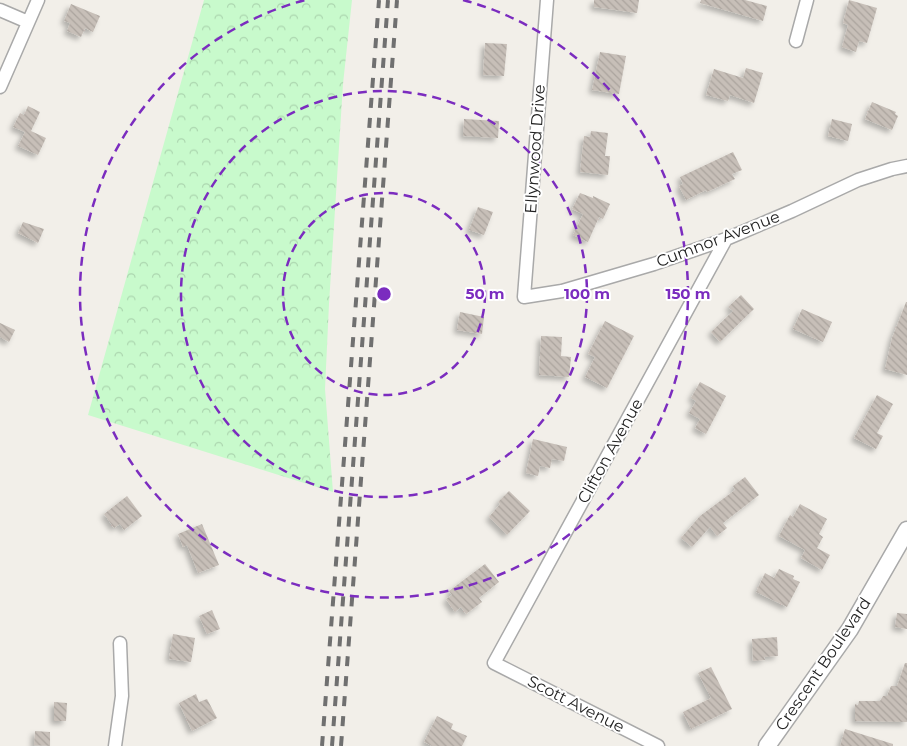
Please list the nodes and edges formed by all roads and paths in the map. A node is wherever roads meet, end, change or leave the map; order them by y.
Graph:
1 (38, 0) edge
2 (547, 0) edge
3 (807, 0) edge
4 (0, 10) edge
5 (28, 22) junction
6 (796, 41) dead end
7 (0, 87) edge
8 (907, 166) edge
9 (726, 239) junction
10 (524, 297) joint
11 (907, 530) edge
12 (120, 643) dead end
13 (494, 663) joint
14 (115, 746) edge
15 (658, 746) edge
16 (768, 746) edge

1 - 5 street
2 - 10 street, Ellynwood Drive
3 - 6 street
4 - 5 street
5 - 7 street
8 - 9 street, Cumnor Avenue
9 - 10 street, Cumnor Avenue
9 - 13 street, Clifton Avenue
11 - 16 street, Crescent Boulevard
12 - 14 street
13 - 15 street, Scott Avenue

